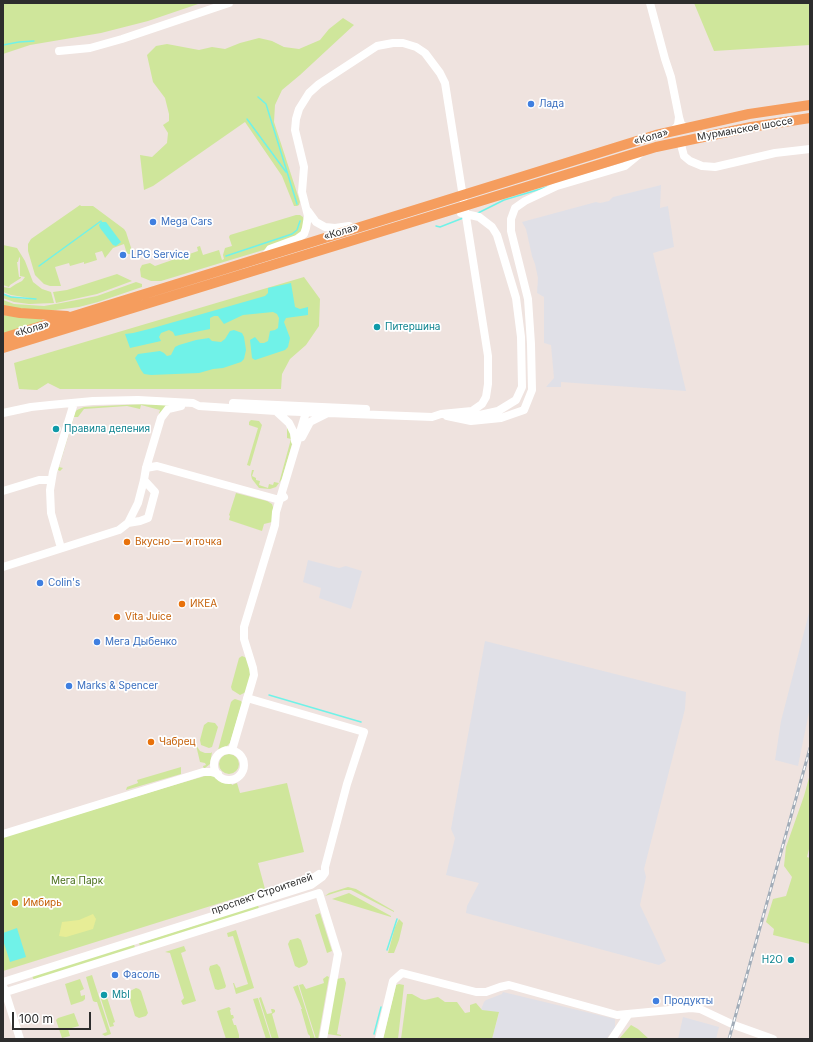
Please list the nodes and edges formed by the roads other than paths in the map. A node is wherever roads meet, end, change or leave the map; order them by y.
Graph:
1 (229, 3) edge
2 (650, 3) edge
3 (59, 51) dead end
4 (810, 105) edge
5 (810, 118) edge
6 (680, 129) junction
7 (680, 141) junction
8 (810, 149) edge
9 (644, 150) junction
10 (306, 206) junction
11 (450, 210) junction
12 (382, 220) junction
13 (265, 256) junction
14 (3, 310) edge
15 (73, 317) junction
16 (3, 338) edge
17 (3, 348) edge
18 (74, 403) junction
19 (193, 403) junction
20 (308, 409) junction
21 (276, 411) junction
22 (3, 413) edge
23 (330, 413) junction
24 (441, 414) junction
25 (302, 437) junction
26 (296, 444) junction
27 (146, 468) junction
28 (51, 480) junction
29 (144, 480) junction
30 (3, 491) edge
31 (270, 498) junction
32 (283, 498) junction
33 (276, 511) junction
34 (128, 523) junction
35 (275, 525) junction
36 (62, 548) junction
37 (3, 567) edge
38 (248, 698) junction
39 (232, 750) junction
40 (215, 762) junction
41 (204, 772) junction
42 (218, 774) junction
43 (3, 834) edge
44 (325, 867) junction
45 (3, 978) edge
46 (3, 982) edge
47 (4, 991) edge
48 (3, 1004) edge
49 (628, 1015) junction
50 (14, 1039) edge
51 (20, 1039) edge
52 (323, 1039) edge
53 (379, 1039) edge
54 (612, 1039) edge
55 (772, 1039) edge

1 - 3 street
2 - 6 street
4 - 6 main road, Мурманское шоссе
5 - 7 main road, Мурманское шоссе
6 - 12 main road, «Кола»
7 - 8 street
7 - 9 main road, «Кола»
9 - 11 main road, «Кола»
9 - 24 street
10 - 12 street
10 - 13 street
10 - 24 street
11 - 17 main road, «Кола»
11 - 24 street
12 - 13 main road, «Кола»
13 - 15 main road, «Кола»
14 - 15 main road
15 - 16 main road, «Кола»
18 - 19 street
18 - 22 street
18 - 28 street
19 - 20 street
19 - 21 street
19 - 27 street
20 - 21 street
20 - 23 street
20 - 24 street
20 - 25 street
20 - 26 street
21 - 26 street
23 - 24 street
23 - 25 street
25 - 32 street
26 - 32 street
27 - 29 street
27 - 31 street
28 - 30 street
28 - 36 street
29 - 34 street
29 - 34 street
31 - 32 street
31 - 33 street
32 - 33 street
32 - 35 street
33 - 35 street
34 - 36 street
35 - 38 street
36 - 37 street
38 - 39 street
38 - 44 street
39 - 40 street
39 - 42 street
40 - 41 street
40 - 42 street
41 - 42 street
41 - 43 street
44 - 45 street, проспект Строителей
44 - 46 street, проспект Строителей
47 - 51 street
47 - 52 street
48 - 50 street
49 - 53 street
49 - 54 street
49 - 55 street

